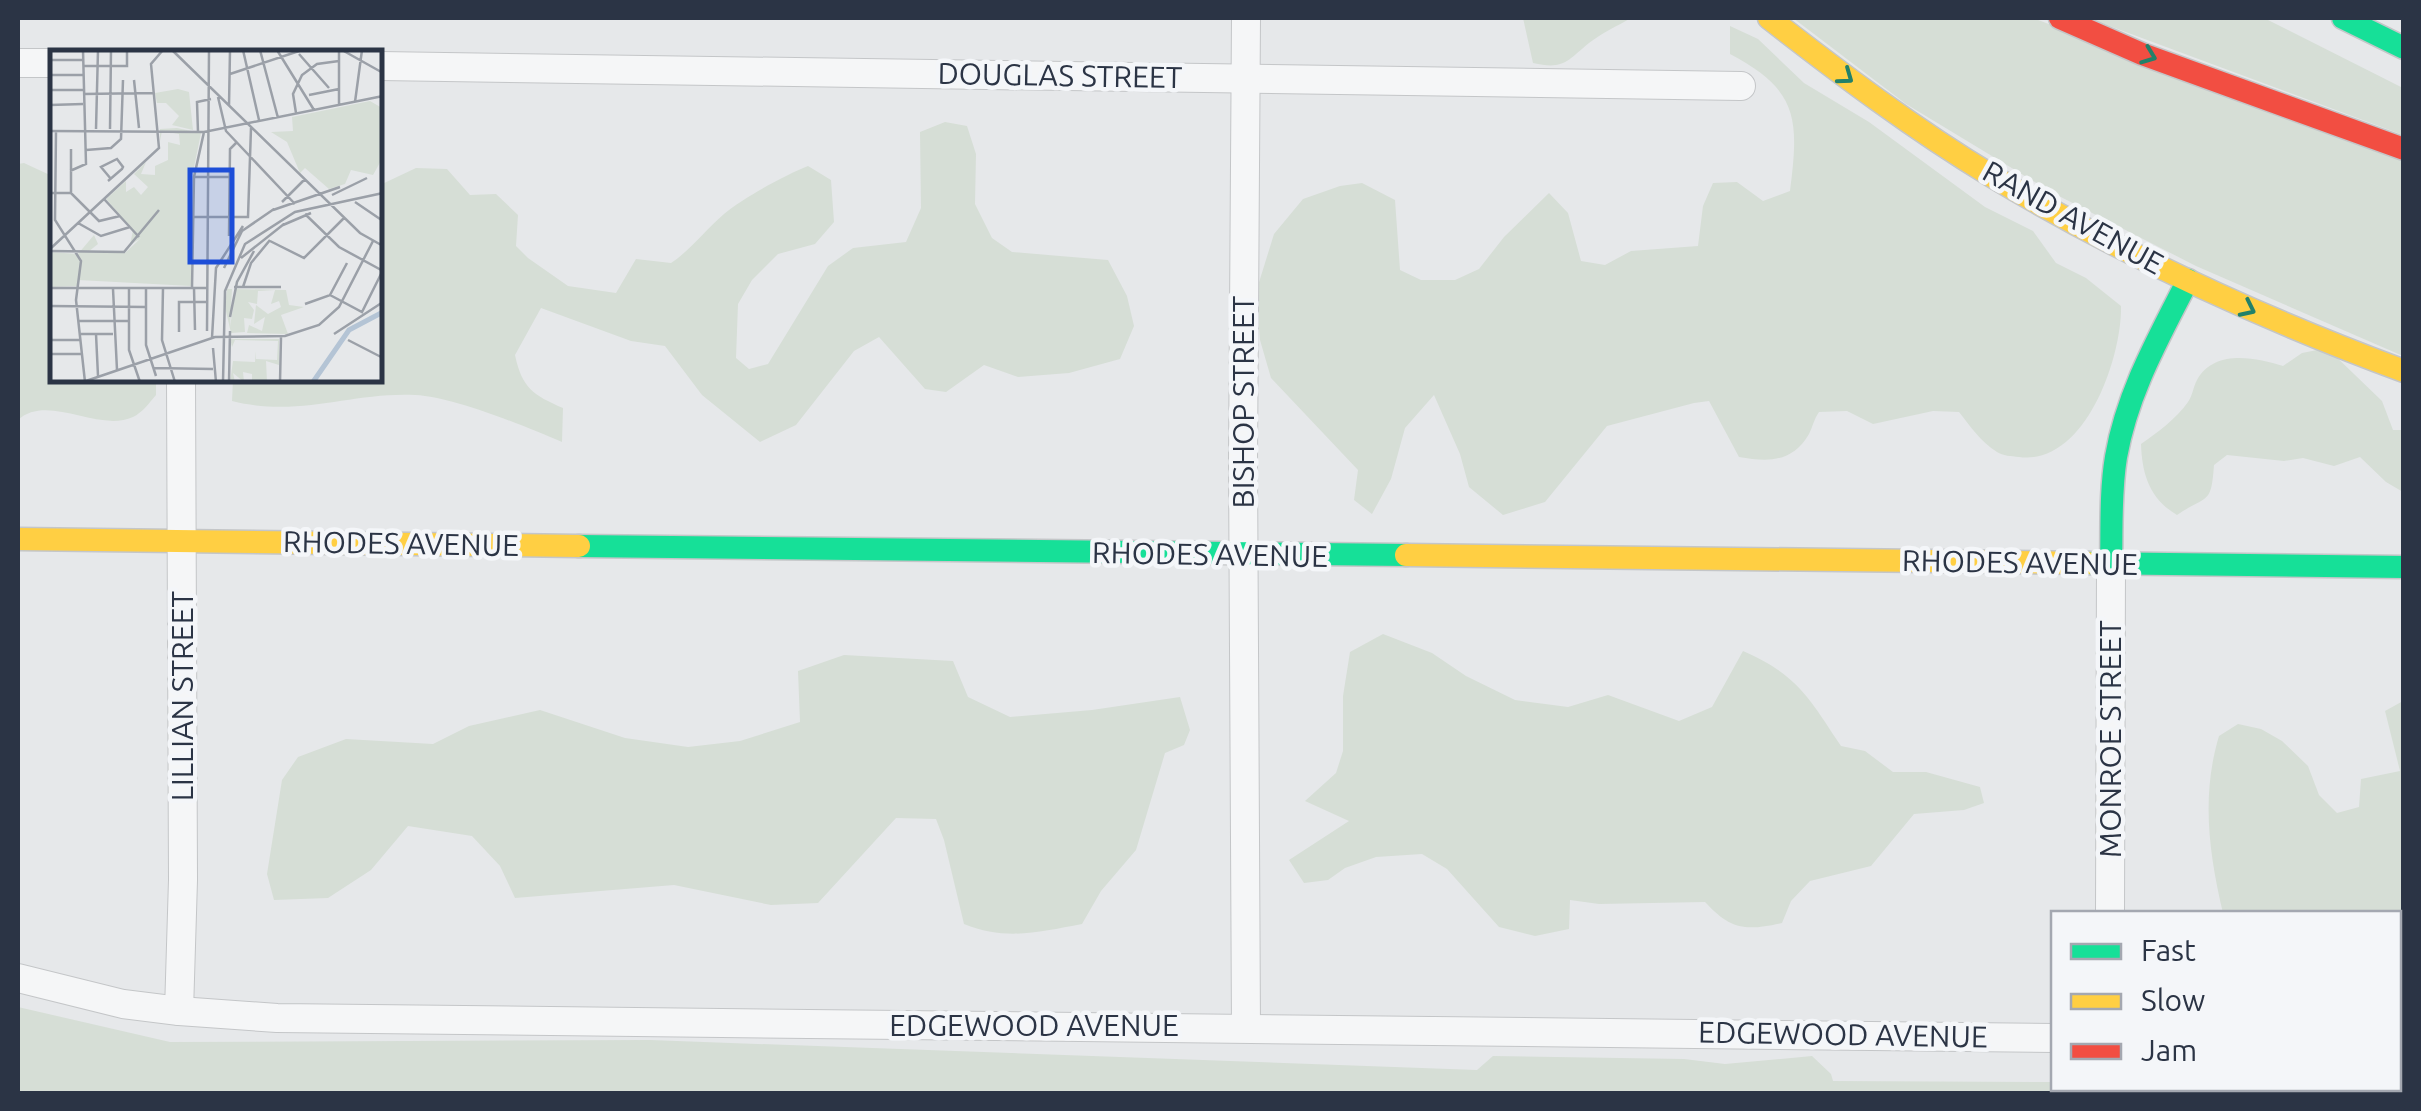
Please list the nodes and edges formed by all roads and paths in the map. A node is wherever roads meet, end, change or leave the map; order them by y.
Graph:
1 (1246, 18) edge
2 (1769, 18) edge
3 (2060, 18) edge
4 (2344, 18) edge
5 (2404, 48) edge
6 (18, 63) edge
7 (50, 63) edge
8 (382, 66) edge
9 (1247, 78) junction
10 (1740, 86) dead end
11 (2404, 149) edge
12 (2188, 280) junction
13 (2404, 372) edge
14 (181, 382) edge
15 (18, 539) edge
16 (182, 539) junction
17 (1244, 556) junction
18 (2111, 565) junction
19 (2404, 567) edge
20 (2110, 911) edge
21 (18, 978) edge
22 (179, 1011) junction
23 (1246, 1027) junction
24 (2051, 1038) edge

1 - 9 street, BISHOP STREET
2 -> 12 main road, RAND AVENUE
3 -> 11 main road
4 - 5 main road
6 - 7 street
8 - 9 street, DOUGLAS STREET
9 - 10 street, DOUGLAS STREET
9 - 17 street, BISHOP STREET
12 -> 13 main road, RAND AVENUE
12 - 18 main road, MONROE STREET
14 - 16 street, LILLIAN STREET
15 - 16 main road, RHODES AVENUE
16 - 17 main road, RHODES AVENUE
16 - 22 street, LILLIAN STREET
17 - 18 main road, RHODES AVENUE
17 - 23 street, BISHOP STREET
18 - 19 main road, RHODES AVENUE
18 - 20 street, MONROE STREET
21 - 22 street, EDGEWOOD AVENUE
22 - 23 street, EDGEWOOD AVENUE
23 - 24 street, EDGEWOOD AVENUE

